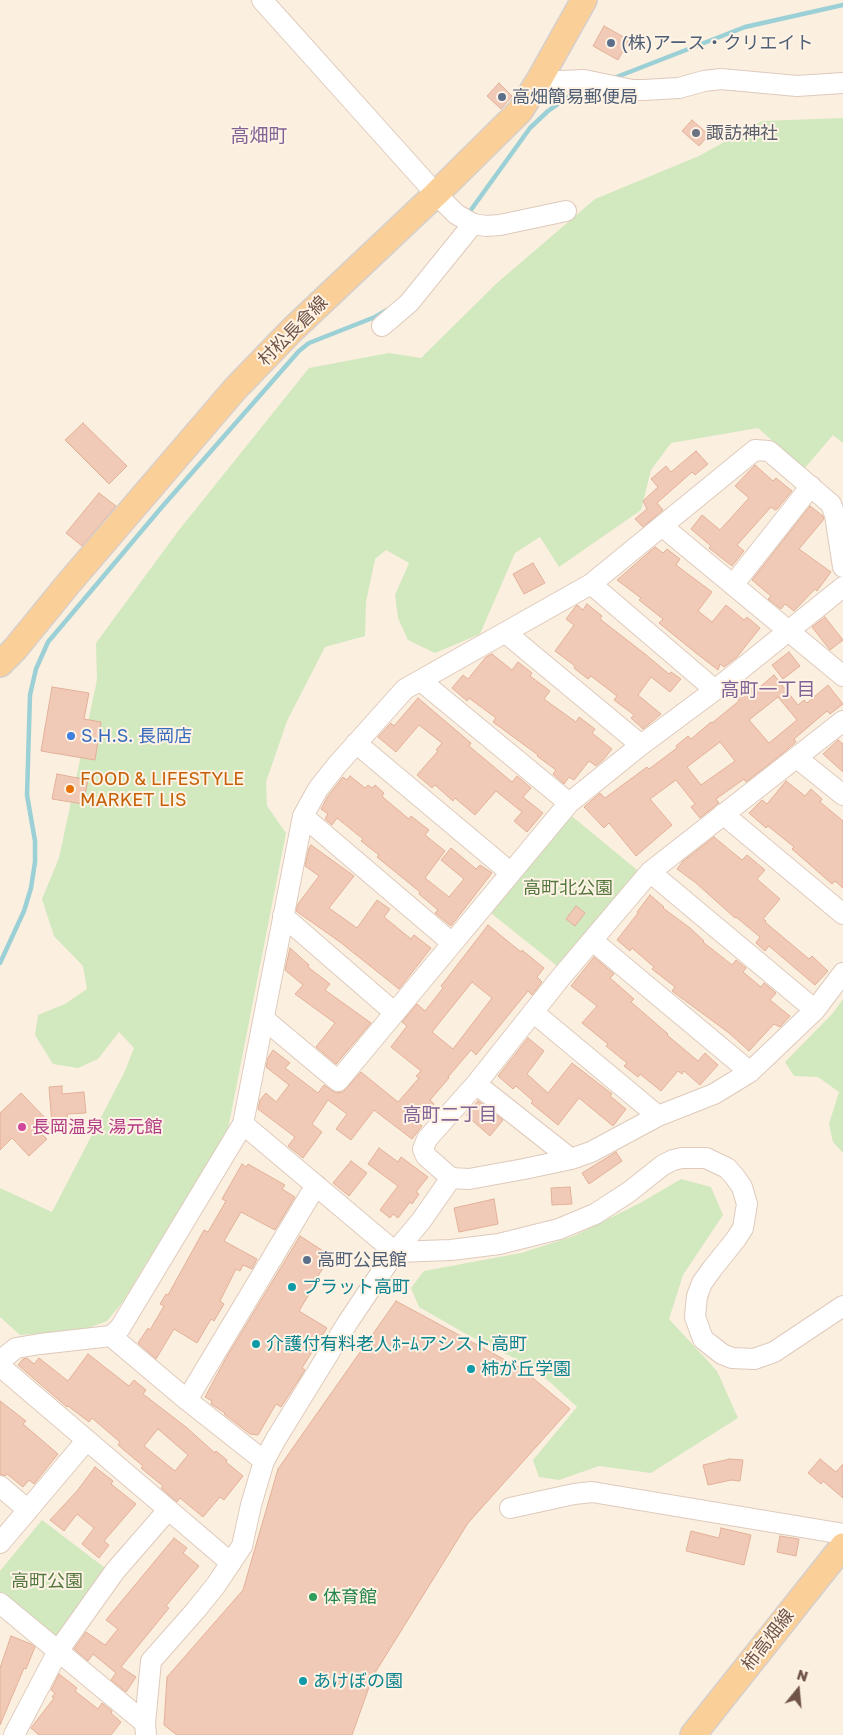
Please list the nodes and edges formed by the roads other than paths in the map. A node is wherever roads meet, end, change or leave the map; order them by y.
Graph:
1 (262, 0) edge
2 (584, 0) edge
3 (538, 82) junction
4 (843, 83) edge
5 (436, 194) junction
6 (566, 211) dead end
7 (465, 219) junction
8 (382, 326) dead end
9 (810, 486) junction
10 (662, 526) junction
11 (843, 566) edge
12 (591, 584) junction
13 (733, 585) junction
14 (843, 587) edge
15 (788, 631) junction
16 (506, 633) junction
17 (0, 664) edge
18 (843, 676) edge
19 (421, 681) junction
20 (715, 690) junction
21 (843, 721) edge
22 (356, 743) junction
23 (641, 745) junction
24 (797, 758) junction
25 (843, 795) edge
26 (569, 803) junction
27 (723, 814) junction
28 (303, 816) junction
29 (650, 872) junction
30 (511, 873) junction
31 (843, 914) edge
32 (283, 916) junction
33 (593, 941) junction
34 (452, 943) junction
35 (843, 973) edge
36 (814, 1010) junction
37 (533, 1012) junction
38 (395, 1013) junction
39 (264, 1018) junction
40 (750, 1072) junction
41 (476, 1084) junction
42 (658, 1116) junction
43 (243, 1124) junction
44 (571, 1159) junction
45 (451, 1178) junction
46 (316, 1185) junction
47 (395, 1252) junction
48 (843, 1306) edge
49 (111, 1336) junction
50 (0, 1361) edge
51 (0, 1366) edge
52 (187, 1400) junction
53 (86, 1441) junction
54 (264, 1461) junction
55 (0, 1486) edge
56 (510, 1508) dead end
57 (28, 1510) junction
58 (168, 1510) junction
59 (843, 1534) edge
60 (0, 1543) edge
61 (843, 1546) edge
62 (231, 1563) junction
63 (0, 1603) edge
64 (58, 1651) junction
65 (145, 1729) edge
66 (14, 1735) edge
67 (693, 1735) edge

1 - 5 street
2 - 3 main road, 村松長倉線
3 - 4 street
3 - 5 main road, 村松長倉線
5 - 7 street
5 - 17 main road, 村松長倉線
6 - 7 street
7 - 8 street
9 - 10 street
9 - 11 street
9 - 13 street
10 - 12 street
10 - 13 street
12 - 16 street
12 - 20 street
13 - 15 street
14 - 15 street
15 - 18 street
15 - 20 street
16 - 19 street
16 - 23 street
19 - 22 street
19 - 26 street
20 - 23 street
21 - 24 street
22 - 28 street
22 - 30 street
23 - 26 street
24 - 25 street
24 - 27 street
26 - 30 street
27 - 29 street
27 - 31 street
28 - 32 street
28 - 34 street
29 - 33 street
29 - 36 street
30 - 34 street
32 - 38 street
32 - 39 street
33 - 37 street
33 - 40 street
34 - 38 street
35 - 36 street
36 - 40 street
37 - 41 street
37 - 42 street
38 - 39 street
39 - 43 street
40 - 42 street
41 - 44 street
41 - 45 street
42 - 44 street
43 - 46 street
43 - 49 street
44 - 45 street
45 - 47 street
46 - 47 street
46 - 52 street
47 - 48 street
47 - 54 street
49 - 50 street
49 - 52 street
51 - 53 street
52 - 54 street
53 - 57 street
53 - 58 street
54 - 62 street
55 - 57 street
56 - 59 street
57 - 60 street
58 - 62 street
58 - 64 street
61 - 67 main road, 柿高畑線
62 - 65 street
63 - 64 street
64 - 65 street
64 - 66 street

